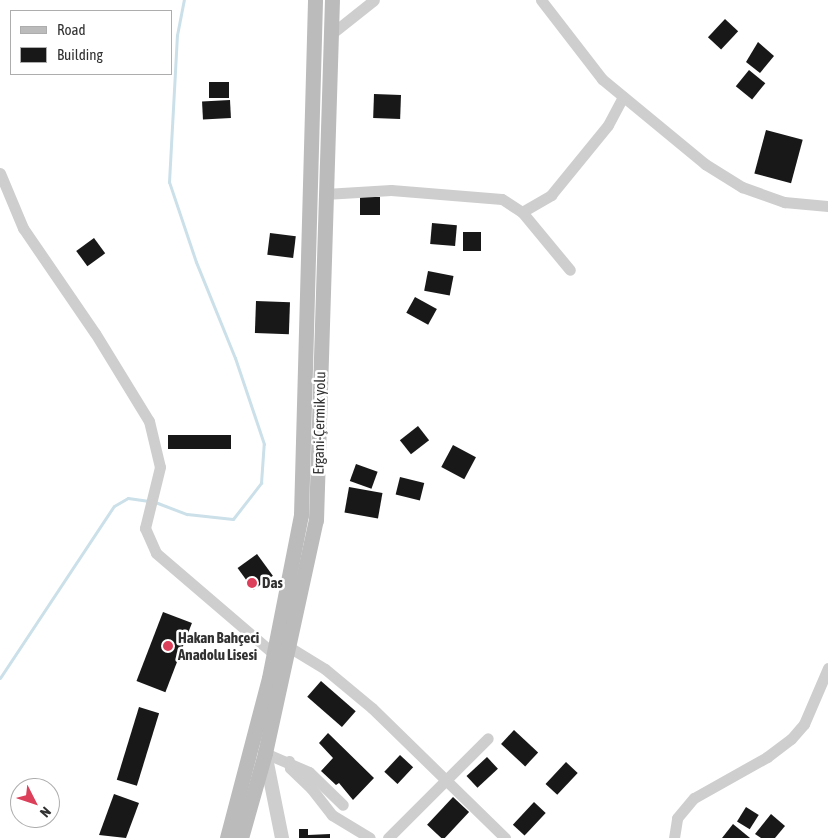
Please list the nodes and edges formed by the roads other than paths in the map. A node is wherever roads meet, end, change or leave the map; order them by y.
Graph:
1 (315, 0) edge
2 (332, 0) edge
3 (374, 0) edge
4 (541, 0) edge
5 (330, 35) junction
6 (623, 97) junction
7 (0, 173) edge
8 (325, 194) junction
9 (828, 206) edge
10 (522, 212) junction
11 (570, 270) dead end
12 (289, 647) junction
13 (274, 654) junction
14 (828, 668) edge
15 (488, 738) dead end
16 (264, 753) junction
17 (288, 761) junction
18 (446, 780) junction
19 (343, 805) dead end
20 (227, 838) edge
21 (241, 838) edge
22 (282, 838) edge
23 (370, 838) edge
24 (388, 838) edge
25 (505, 838) edge
26 (674, 838) edge

1 - 13 main road, Ergani-Çermik yolu
2 - 5 main road, Ergani-Çermik yolu
3 - 5 street
4 - 6 street
5 - 8 main road, Ergani-Çermik yolu
6 - 9 street
6 - 10 street
7 - 13 street
8 - 10 street
8 - 12 main road, Ergani-Çermik yolu
10 - 11 street
12 - 16 main road, Ergani-Çermik yolu
12 - 18 street
13 - 20 main road, Ergani-Çermik yolu
14 - 26 street
15 - 18 street
16 - 17 street
16 - 21 main road, Ergani-Çermik yolu
16 - 22 street
17 - 19 street
17 - 23 street
18 - 24 street
18 - 25 street

